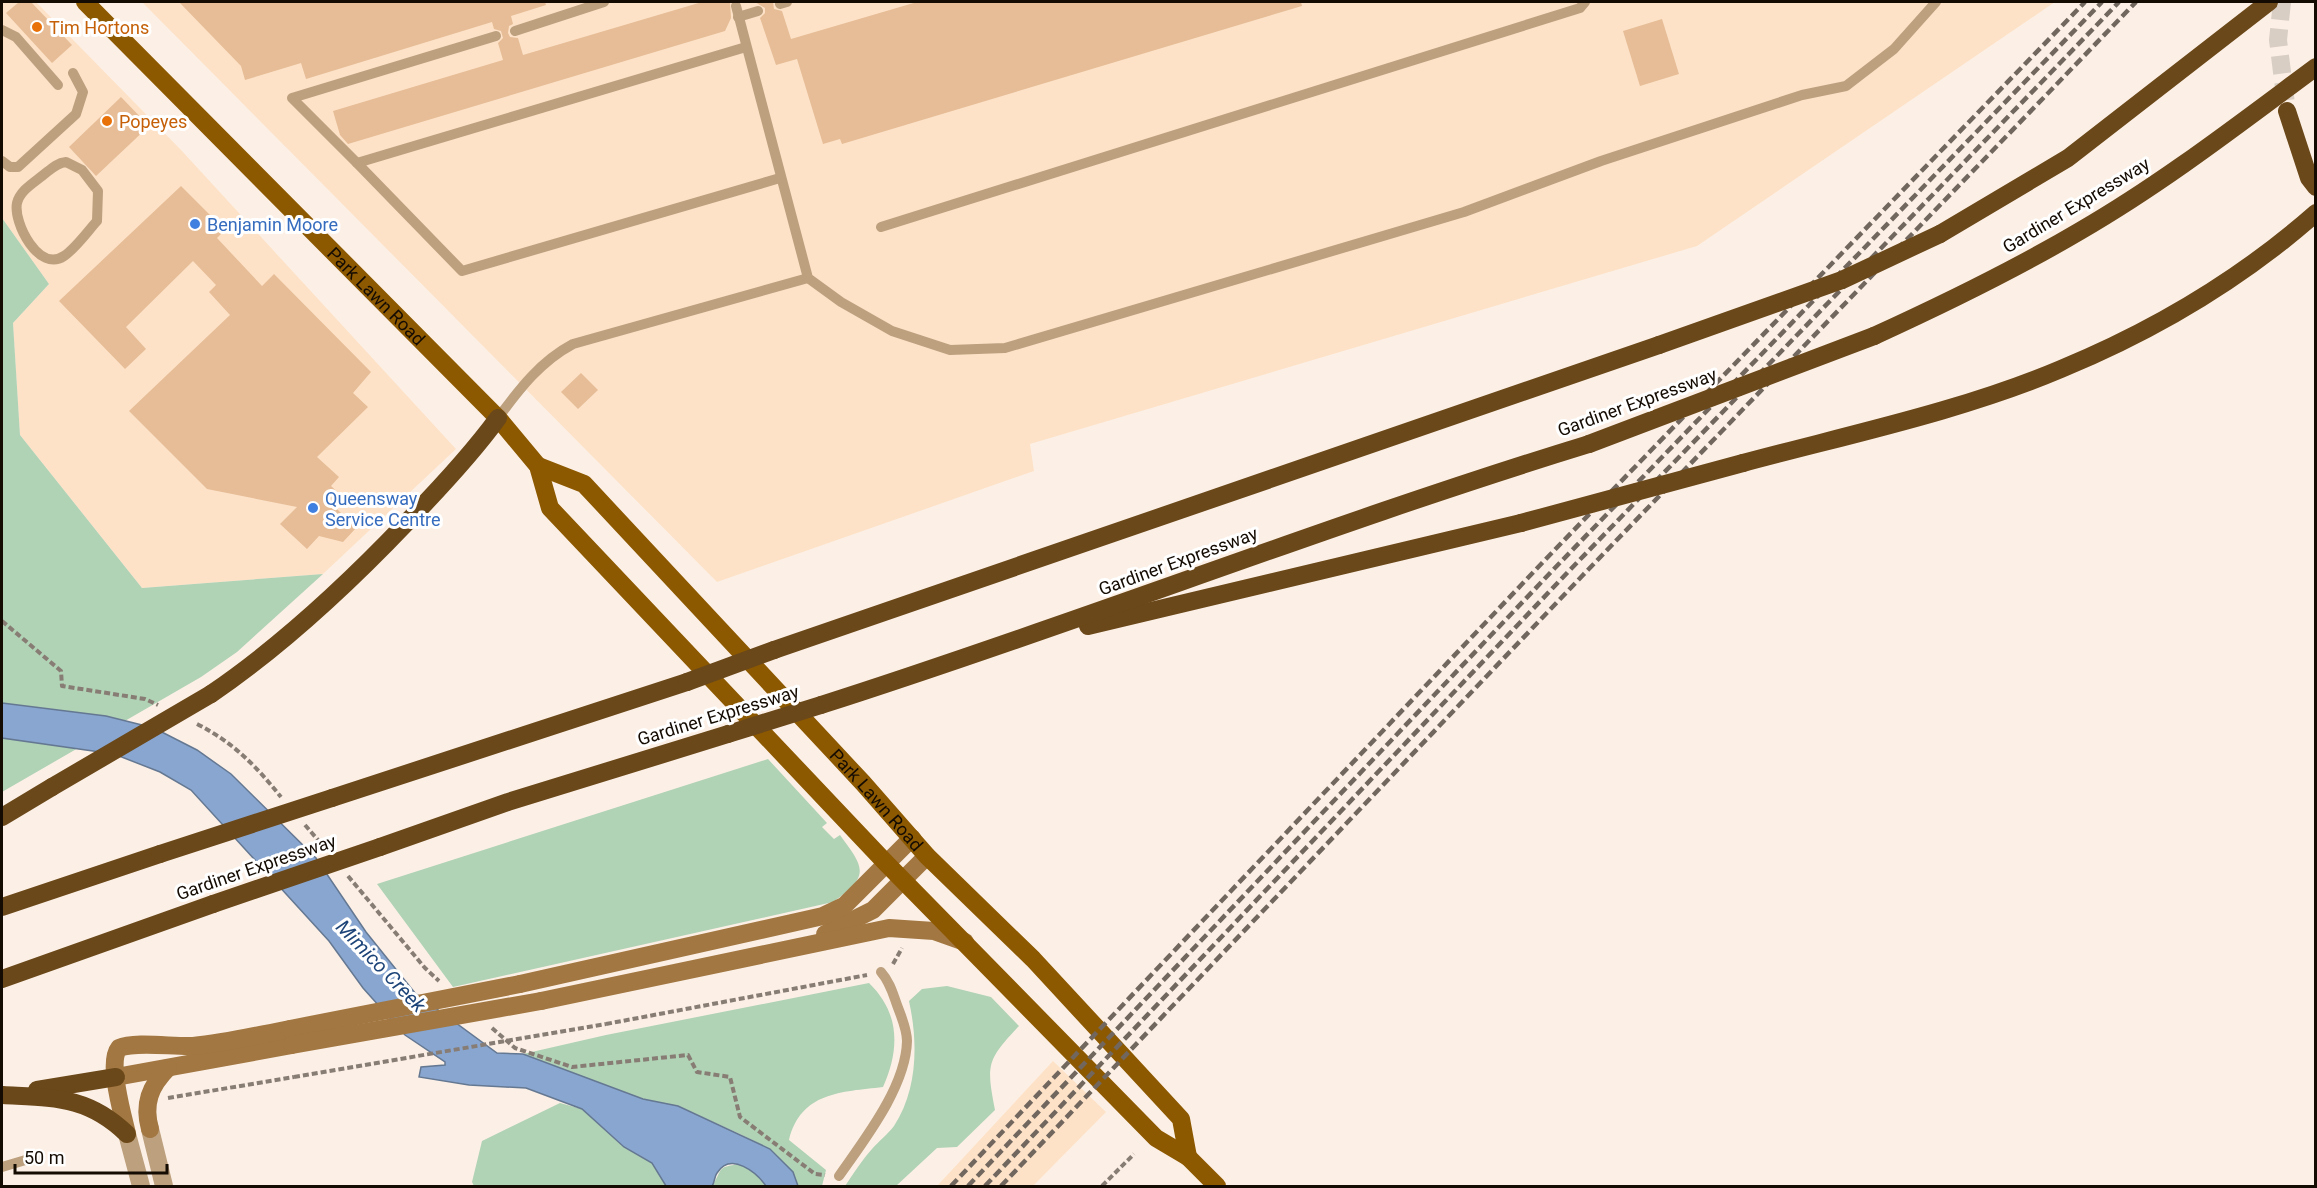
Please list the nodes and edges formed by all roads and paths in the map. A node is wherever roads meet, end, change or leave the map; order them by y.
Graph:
1 (85, 2) edge
2 (604, 2) edge
3 (1585, 2) edge
4 (1936, 2) edge
5 (2269, 2) edge
6 (758, 11) dead end
7 (2, 30) edge
8 (514, 31) dead end
9 (496, 36) dead end
10 (746, 46) junction
11 (2316, 67) edge
12 (73, 72) dead end
13 (58, 85) dead end
14 (2287, 111) tunnel mouth
15 (2, 161) edge
16 (357, 163) junction
17 (780, 178) junction
18 (2316, 187) edge
19 (98, 191) joint
20 (2316, 213) edge
21 (881, 226) dead end
22 (808, 278) junction
23 (498, 418) junction
24 (538, 466) junction
25 (2, 621) edge
26 (953, 663) junction
27 (62, 686) dead end
28 (2, 817) edge
29 (912, 838) junction
30 (927, 856) junction
31 (885, 862) junction
32 (903, 881) junction
33 (2, 906) edge
34 (965, 942) junction
35 (904, 943) dead end
36 (804, 945) junction
37 (881, 972) junction
38 (2, 979) edge
39 (291, 1037) junction
40 (572, 1067) dead end
41 (168, 1068) junction
42 (116, 1077) junction
43 (2, 1095) edge
44 (164, 1098) dead end
45 (150, 1129) joint
46 (127, 1134) junction
47 (1134, 1154) dead end
48 (39, 1156) dead end
49 (1188, 1157) junction
50 (2, 1167) edge
51 (839, 1176) joint
52 (141, 1186) edge
53 (164, 1186) edge
54 (1102, 1186) edge
55 (1217, 1186) edge

1 - 23 main road, Park Lawn Road
2 - 8 lane
3 - 21 lane
4 - 22 lane
5 - 33 highway, bridge
6 - 10 lane
7 - 13 lane
9 - 16 lane
10 - 16 lane
10 - 17 lane
11 - 26 highway, Gardiner Expressway, bridge
12 - 15 lane
14 - 18 highway
16 - 17 lane
17 - 22 lane
19 - 19 lane
20 - 26 highway, bridge
22 - 23 lane
23 - 24 main road, Park Lawn Road
23 - 28 highway, bridge
24 - 29 main road, Park Lawn Road
24 - 31 main road, Park Lawn Road
25 - 27 path
26 - 38 highway, Gardiner Expressway, bridge
29 - 30 main road, Park Lawn Road
29 - 31 main road
30 - 32 main road
30 - 49 main road, Park Lawn Road
31 - 32 main road, Park Lawn Road
31 - 39 main road, bridge
32 - 34 main road, Park Lawn Road
32 - 36 main road
34 - 36 main road
34 - 49 main road, Park Lawn Road
35 - 37 path
36 - 39 main road, bridge
37 - 44 path, bridge
37 - 51 lane
39 - 41 main road
39 - 42 main road
40 - 51 path
41 - 42 main road
41 - 45 main road
42 - 43 highway
42 - 46 main road
43 - 46 highway
45 - 53 street
46 - 52 street
47 - 54 path
48 - 50 lane
49 - 55 main road, Park Lawn Road

